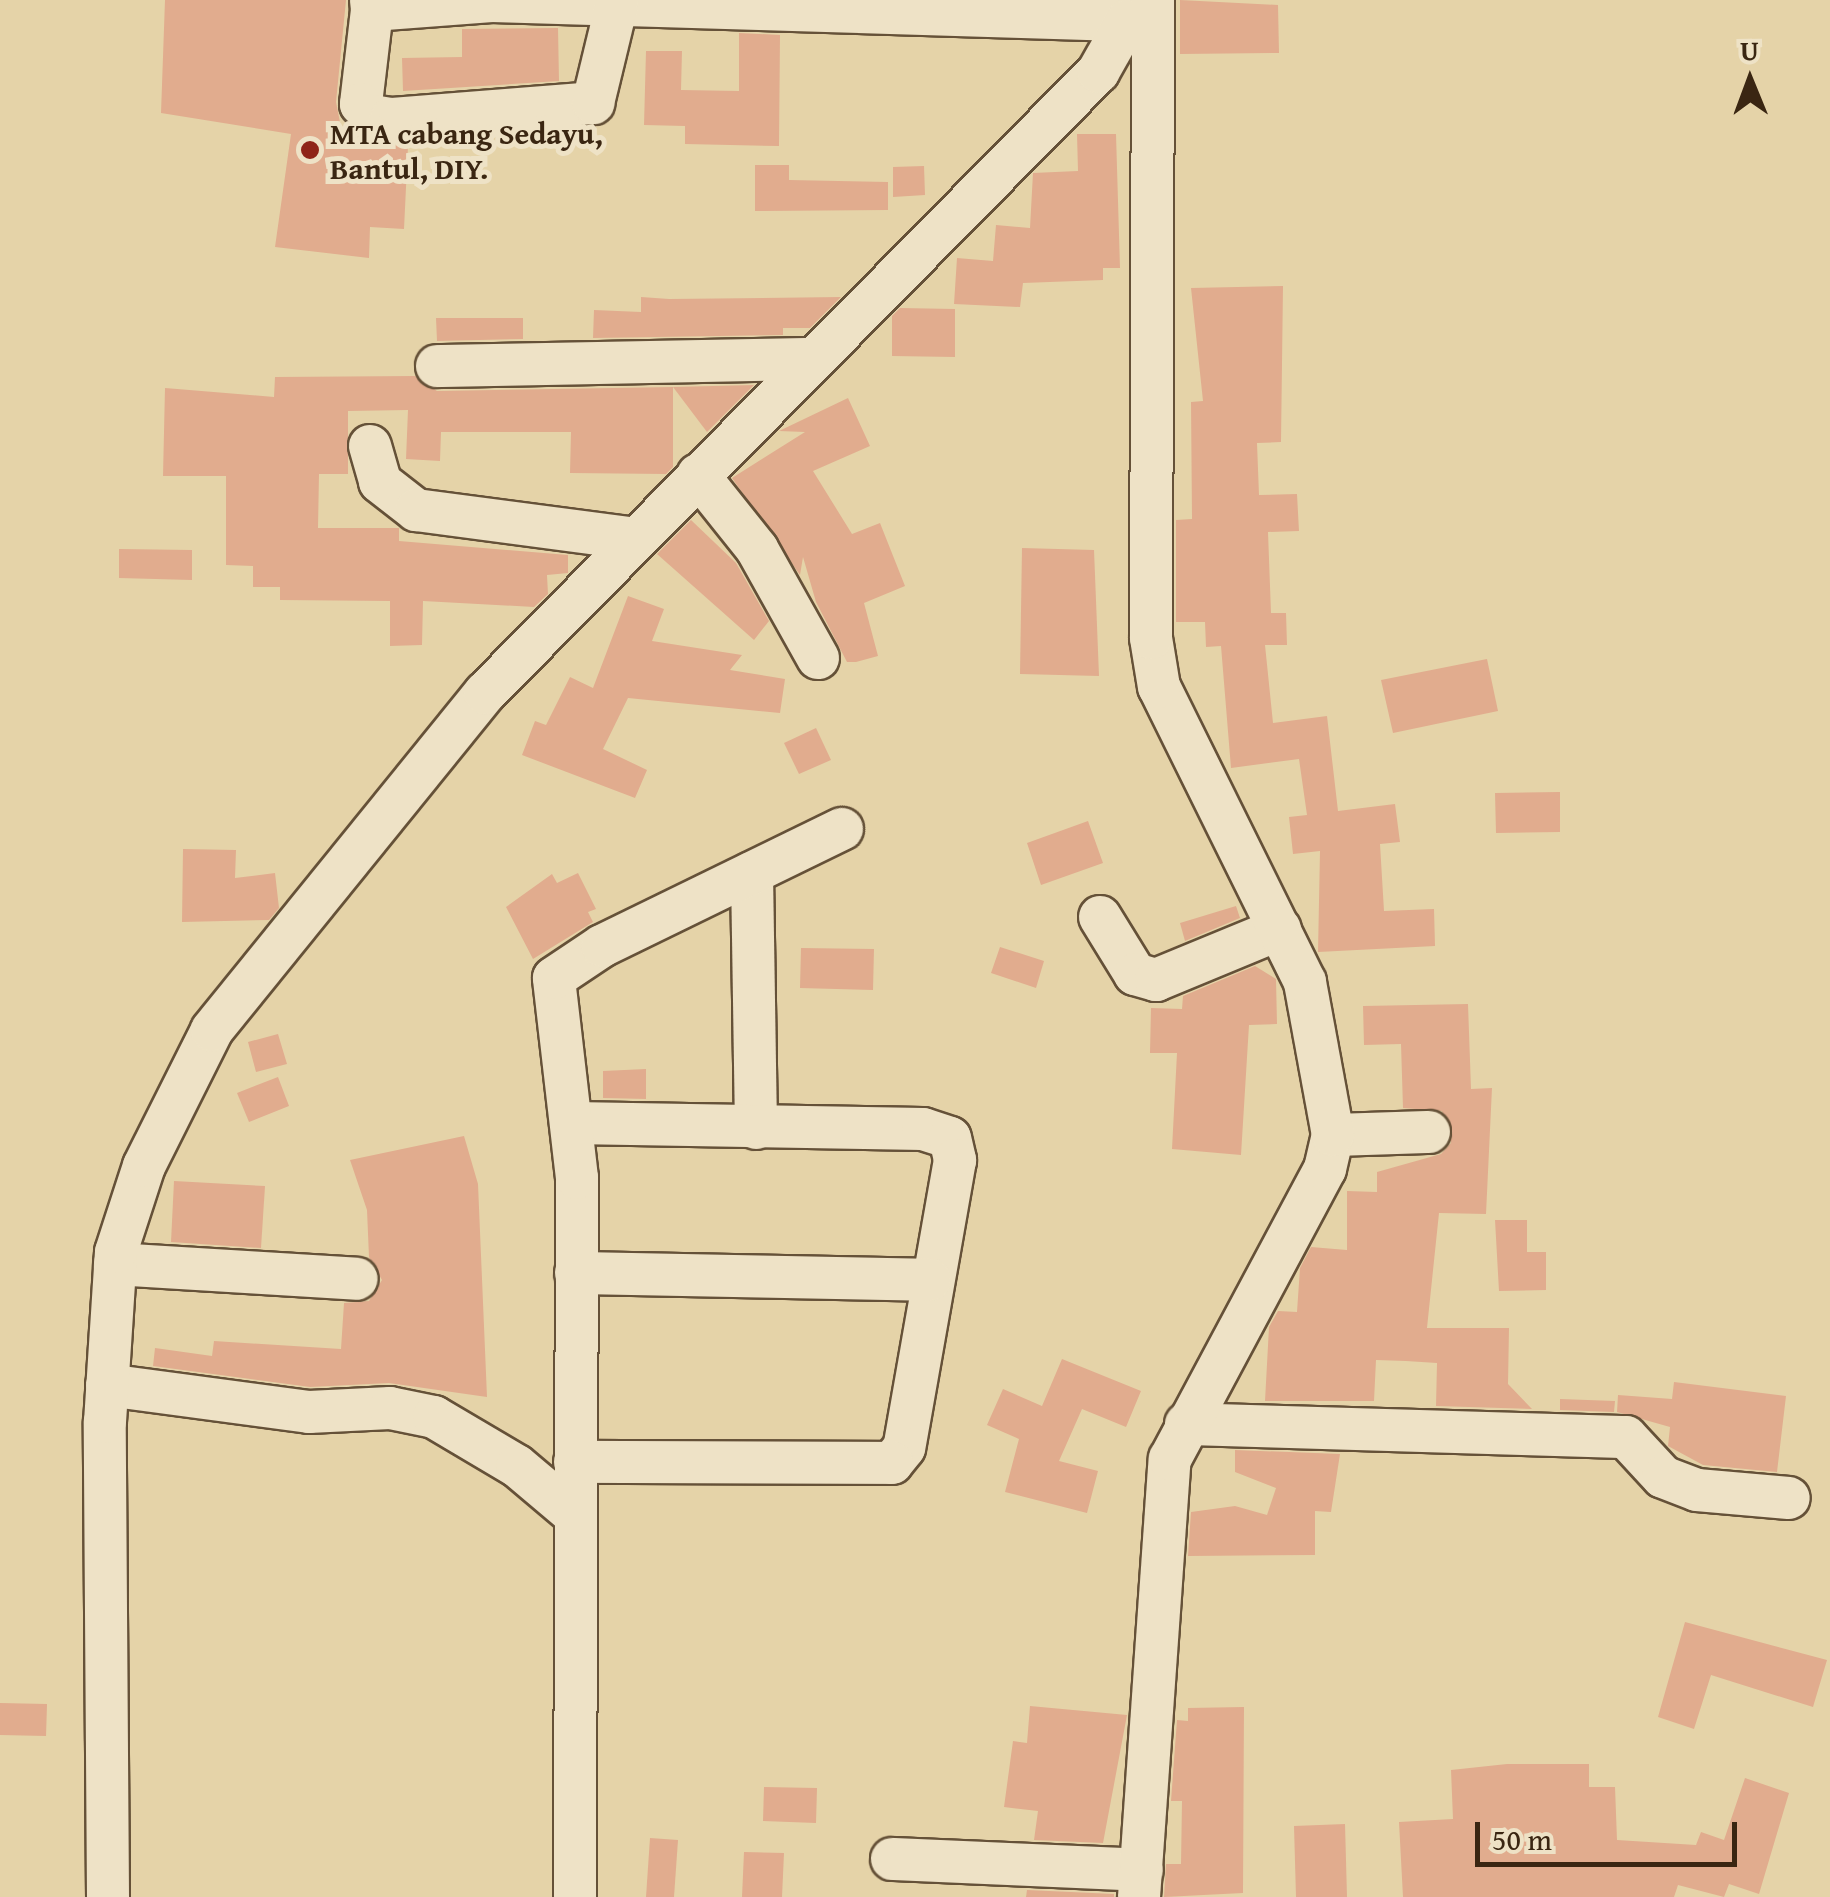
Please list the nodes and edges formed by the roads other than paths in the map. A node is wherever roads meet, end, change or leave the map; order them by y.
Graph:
1 (492, 1) edge
2 (617, 4) junction
3 (372, 5) edge
4 (991, 7) edge
5 (1145, 14) edge
6 (811, 359) junction
7 (438, 366) dead end
8 (370, 446) dead end
9 (698, 474) junction
10 (635, 539) junction
11 (818, 658) dead end
12 (842, 829) dead end
13 (752, 873) junction
14 (1100, 917) dead end
15 (1280, 929) junction
16 (574, 1123) junction
17 (756, 1128) junction
18 (1429, 1132) dead end
19 (1333, 1135) junction
20 (116, 1264) junction
21 (576, 1273) junction
22 (356, 1279) dead end
23 (930, 1280) junction
24 (107, 1385) junction
25 (1186, 1424) junction
26 (575, 1462) junction
27 (1789, 1498) dead end
28 (575, 1515) junction
29 (892, 1860) dead end
30 (1140, 1883) edge
31 (108, 1897) edge
32 (575, 1897) edge

1 - 2 street
1 - 3 street
2 - 3 street
2 - 4 street
4 - 5 street
5 - 6 street
5 - 15 street
6 - 7 street
6 - 9 street
8 - 10 street
9 - 10 street
9 - 11 street
10 - 20 street
12 - 13 street
13 - 16 street
13 - 17 street
14 - 15 street
15 - 19 street
16 - 17 street
16 - 21 street
17 - 23 street
18 - 19 street
19 - 25 street
20 - 22 street
20 - 24 street
21 - 23 street
21 - 26 street
23 - 26 street
24 - 28 street
24 - 31 street
25 - 27 street
25 - 30 street
26 - 28 street
28 - 32 street
29 - 30 street

